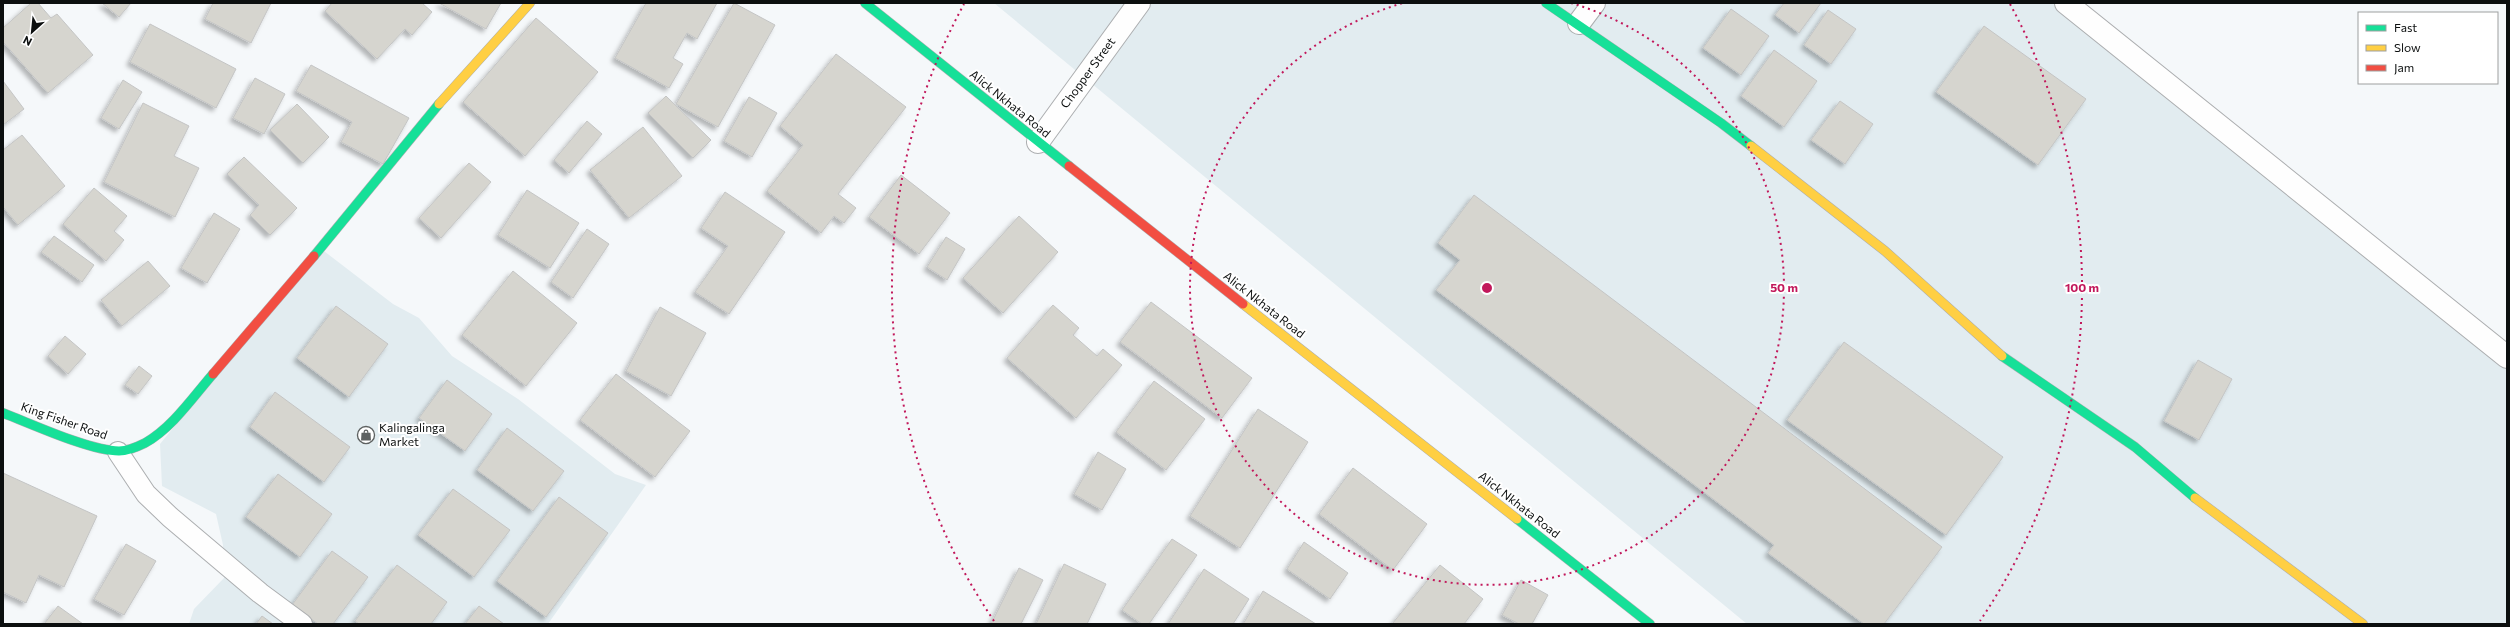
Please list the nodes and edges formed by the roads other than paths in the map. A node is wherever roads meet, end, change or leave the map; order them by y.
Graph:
1 (530, 3) edge
2 (865, 3) edge
3 (1139, 3) edge
4 (1546, 3) edge
5 (1594, 3) edge
6 (2066, 3) edge
7 (1579, 23) junction
8 (1038, 142) junction
9 (2507, 357) edge
10 (3, 413) edge
11 (118, 452) junction
12 (302, 624) edge
13 (1650, 624) edge
14 (2363, 624) edge

1 - 11 street
2 - 8 street, Alick Nkhata Road
3 - 8 street, Chopper Street
4 - 7 street
5 - 7 street
6 - 9 street
7 - 14 street
8 - 13 street, Alick Nkhata Road
10 - 11 street, King Fisher Road
11 - 12 lane

